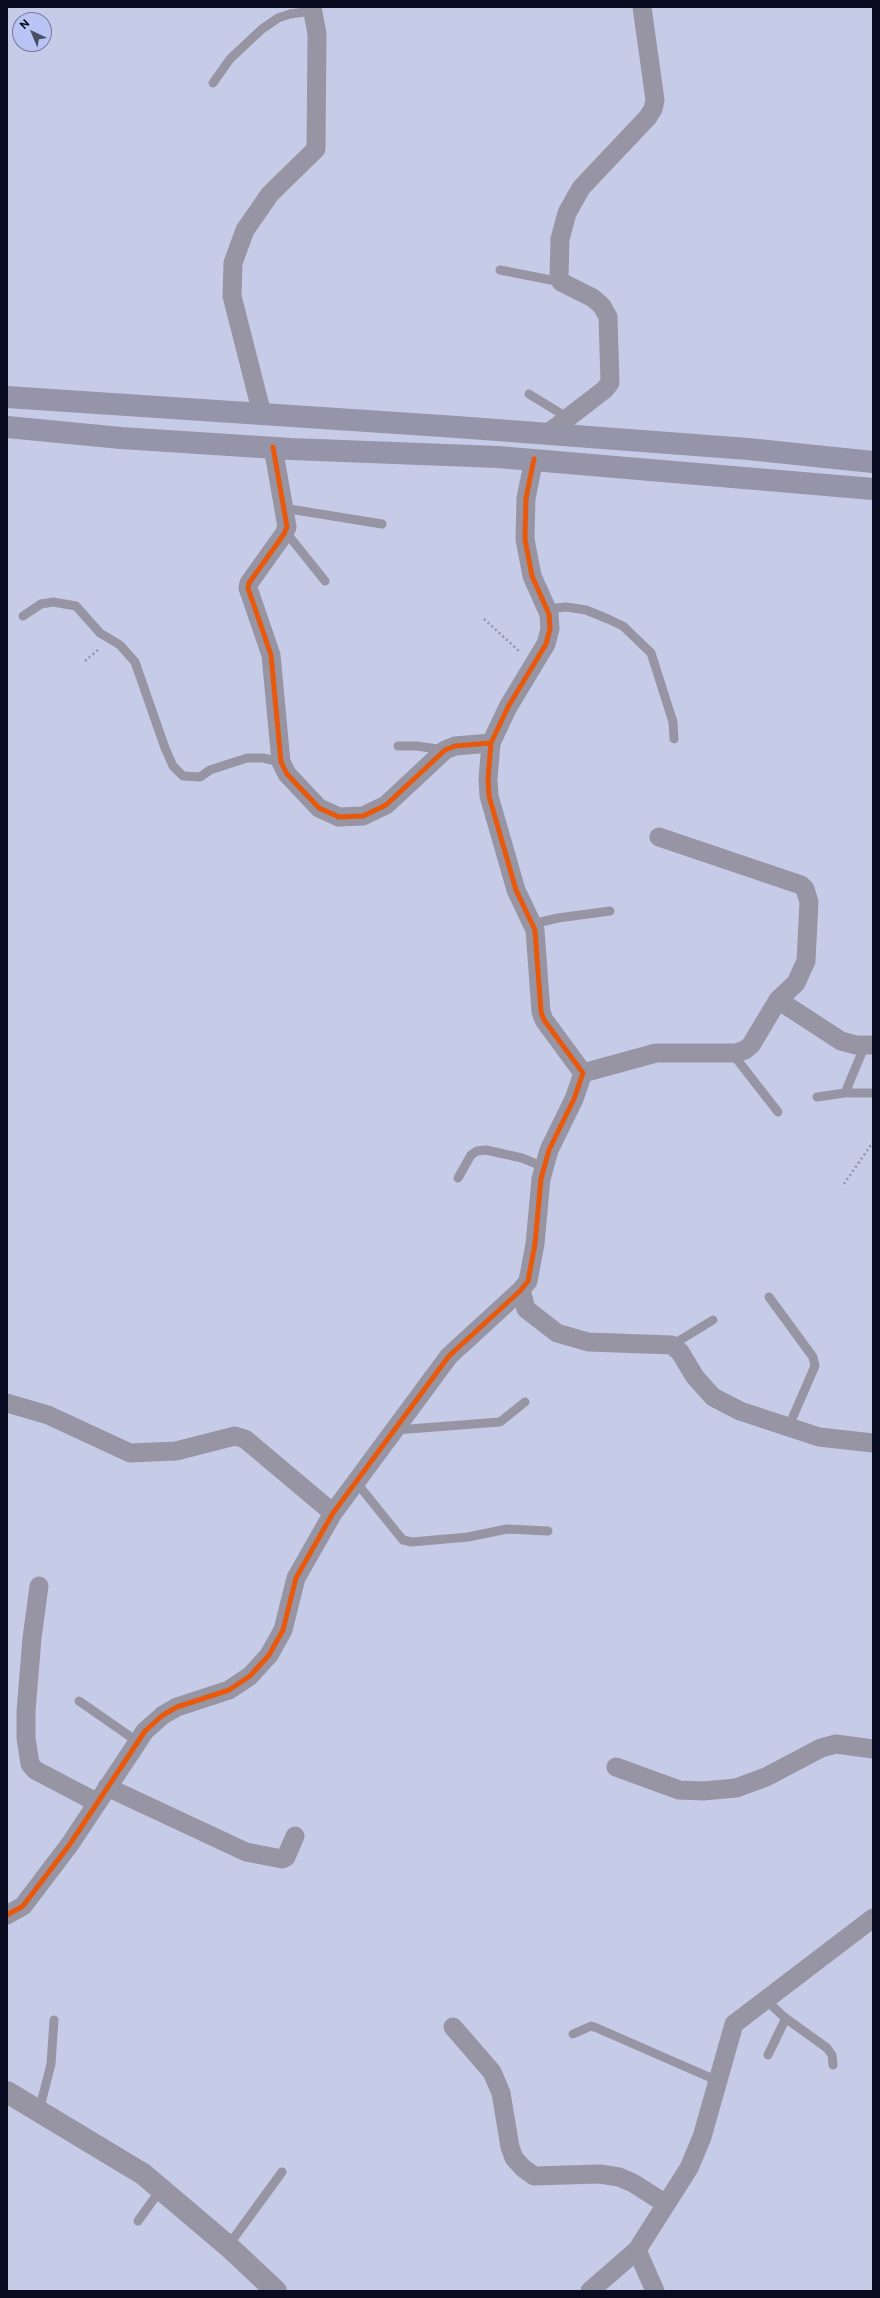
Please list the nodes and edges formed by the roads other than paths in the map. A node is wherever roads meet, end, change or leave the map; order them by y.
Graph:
1 (642, 7) edge
2 (312, 9) edge
3 (213, 83) dead end
4 (500, 270) dead end
5 (561, 282) junction
6 (529, 394) dead end
7 (7, 397) edge
8 (262, 414) junction
9 (568, 418) junction
10 (7, 427) edge
11 (547, 434) junction
12 (272, 447) junction
13 (534, 459) junction
14 (873, 462) edge
15 (873, 489) edge
16 (283, 508) junction
17 (382, 524) dead end
18 (285, 531) junction
19 (325, 581) dead end
20 (547, 609) junction
21 (23, 616) dead end
22 (674, 739) dead end
23 (491, 743) junction
24 (398, 746) dead end
25 (445, 750) junction
26 (281, 762) junction
27 (659, 837) dead end
28 (610, 911) dead end
29 (532, 924) junction
30 (778, 1000) junction
31 (869, 1045) edge
32 (732, 1053) junction
33 (583, 1073) junction
34 (846, 1093) junction
35 (873, 1094) edge
36 (818, 1097) dead end
37 (778, 1112) dead end
38 (544, 1167) junction
39 (458, 1178) dead end
40 (521, 1290) junction
41 (770, 1297) dead end
42 (713, 1320) dead end
43 (672, 1345) junction
44 (525, 1402) dead end
45 (7, 1403) edge
46 (788, 1428) junction
47 (394, 1430) junction
48 (873, 1443) edge
49 (356, 1482) junction
50 (333, 1512) junction
51 (548, 1531) dead end
52 (39, 1586) dead end
53 (78, 1702) dead end
54 (138, 1742) junction
55 (873, 1749) edge
56 (616, 1768) dead end
57 (107, 1787) junction
58 (96, 1802) junction
59 (295, 1836) dead end
60 (7, 1915) edge
61 (873, 1918) edge
62 (765, 1999) junction
63 (784, 2017) junction
64 (54, 2020) dead end
65 (453, 2026) dead end
66 (573, 2034) dead end
67 (768, 2055) dead end
68 (833, 2065) dead end
69 (718, 2081) junction
70 (7, 2092) edge
71 (39, 2111) junction
72 (282, 2172) dead end
73 (162, 2189) junction
74 (666, 2204) junction
75 (138, 2221) dead end
76 (228, 2246) junction
77 (638, 2250) junction
78 (276, 2291) edge
79 (590, 2291) edge
80 (654, 2291) edge

1 - 5 street
2 - 3 lane
2 - 8 street
4 - 5 lane
5 - 9 street
6 - 9 lane
7 - 8 highway
8 - 11 highway
9 - 11 street
10 - 12 highway
11 - 14 highway
12 - 13 highway
12 - 16 street
13 - 15 highway
13 - 20 street
16 - 17 lane
16 - 18 street
18 - 19 lane
18 - 26 street
20 - 22 lane
20 - 23 street
21 - 26 lane
23 - 25 street
23 - 29 street
24 - 25 lane
25 - 26 street
27 - 30 street
28 - 29 lane
29 - 33 street
30 - 31 street
30 - 32 street
31 - 34 lane
32 - 33 street
32 - 37 lane
33 - 38 street
34 - 35 lane
34 - 36 lane
38 - 39 lane
38 - 40 street
40 - 43 street
40 - 47 street
41 - 46 lane
42 - 43 lane
43 - 46 street
44 - 47 lane
45 - 50 street
46 - 48 street
47 - 49 street
49 - 50 street
49 - 51 lane
50 - 54 street
52 - 58 street
53 - 54 lane
54 - 57 street
55 - 56 street
57 - 58 street
57 - 59 street
58 - 60 street
61 - 62 street
62 - 63 lane
62 - 69 street
63 - 67 lane
63 - 68 lane
64 - 71 lane
65 - 74 street
66 - 69 lane
69 - 74 street
70 - 71 street
71 - 73 street
72 - 76 lane
73 - 75 lane
73 - 76 street
74 - 77 street
76 - 78 street
77 - 79 street
77 - 80 street

